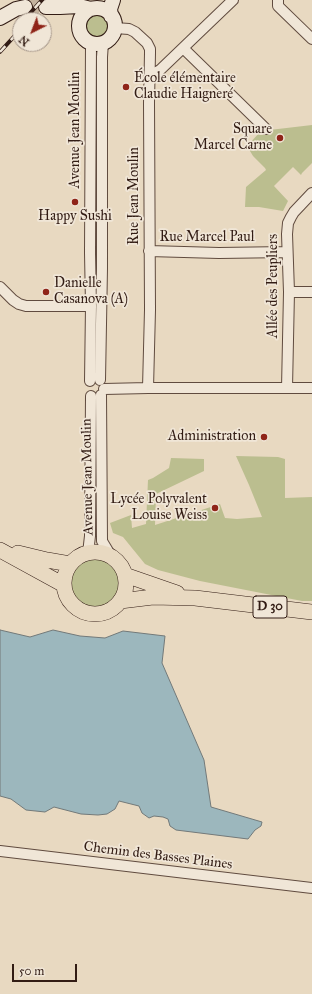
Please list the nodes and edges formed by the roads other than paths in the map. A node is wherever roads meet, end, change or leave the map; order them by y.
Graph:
1 (113, 0) edge
2 (233, 0) edge
3 (278, 0) edge
4 (94, 6) edge
5 (25, 7) tunnel mouth
6 (46, 7) tunnel mouth
7 (0, 18) edge
8 (113, 22) junction
9 (312, 39) edge
10 (97, 43) junction
11 (183, 48) junction
12 (150, 73) junction
13 (266, 128) dead end
14 (312, 193) edge
15 (101, 216) junction
16 (90, 217) junction
17 (149, 251) junction
18 (287, 252) junction
19 (0, 287) edge
20 (289, 292) junction
21 (312, 292) edge
22 (91, 306) junction
23 (99, 386) junction
24 (148, 388) junction
25 (287, 388) junction
26 (312, 388) edge
27 (91, 396) junction
28 (0, 550) edge
29 (88, 553) junction
30 (111, 556) junction
31 (70, 564) junction
32 (125, 575) junction
33 (64, 585) junction
34 (195, 598) junction
35 (120, 601) junction
36 (312, 612) edge
37 (0, 851) edge
38 (312, 888) edge

1 - 8 street
2 - 11 street
3 - 9 street
4 - 6 street
4 - 8 street
4 - 10 street
5 - 7 street
8 - 10 street
8 - 12 street, Rue Jean Moulin
10 - 15 street, Avenue Jean Moulin
10 - 16 street, Avenue Jean Moulin
11 - 12 street
11 - 13 street
12 - 17 street, Rue Jean Moulin
14 - 18 street, Allée des Peupliers
15 - 16 street
15 - 23 street, Avenue Jean Moulin
16 - 22 street, Avenue Jean Moulin
17 - 18 street, Rue Marcel Paul
17 - 24 street, Rue Jean Moulin
18 - 20 street, Allée des Peupliers
19 - 22 street
20 - 21 street
20 - 25 street, Allée des Peupliers
22 - 23 street, Avenue Jean Moulin
23 - 24 street
23 - 27 street
23 - 27 street, Avenue Jean Moulin
23 - 30 street, Avenue Jean Moulin
24 - 25 street
25 - 26 street
27 - 29 street, Avenue Jean Moulin
28 - 31 main road
28 - 33 main road
29 - 30 main road
29 - 31 main road
30 - 32 main road
31 - 33 main road
32 - 34 main road, D 30
32 - 35 main road
33 - 35 main road
34 - 35 main road, D 30
34 - 36 main road, D 30
37 - 38 street, Chemin des Basses Plaines

